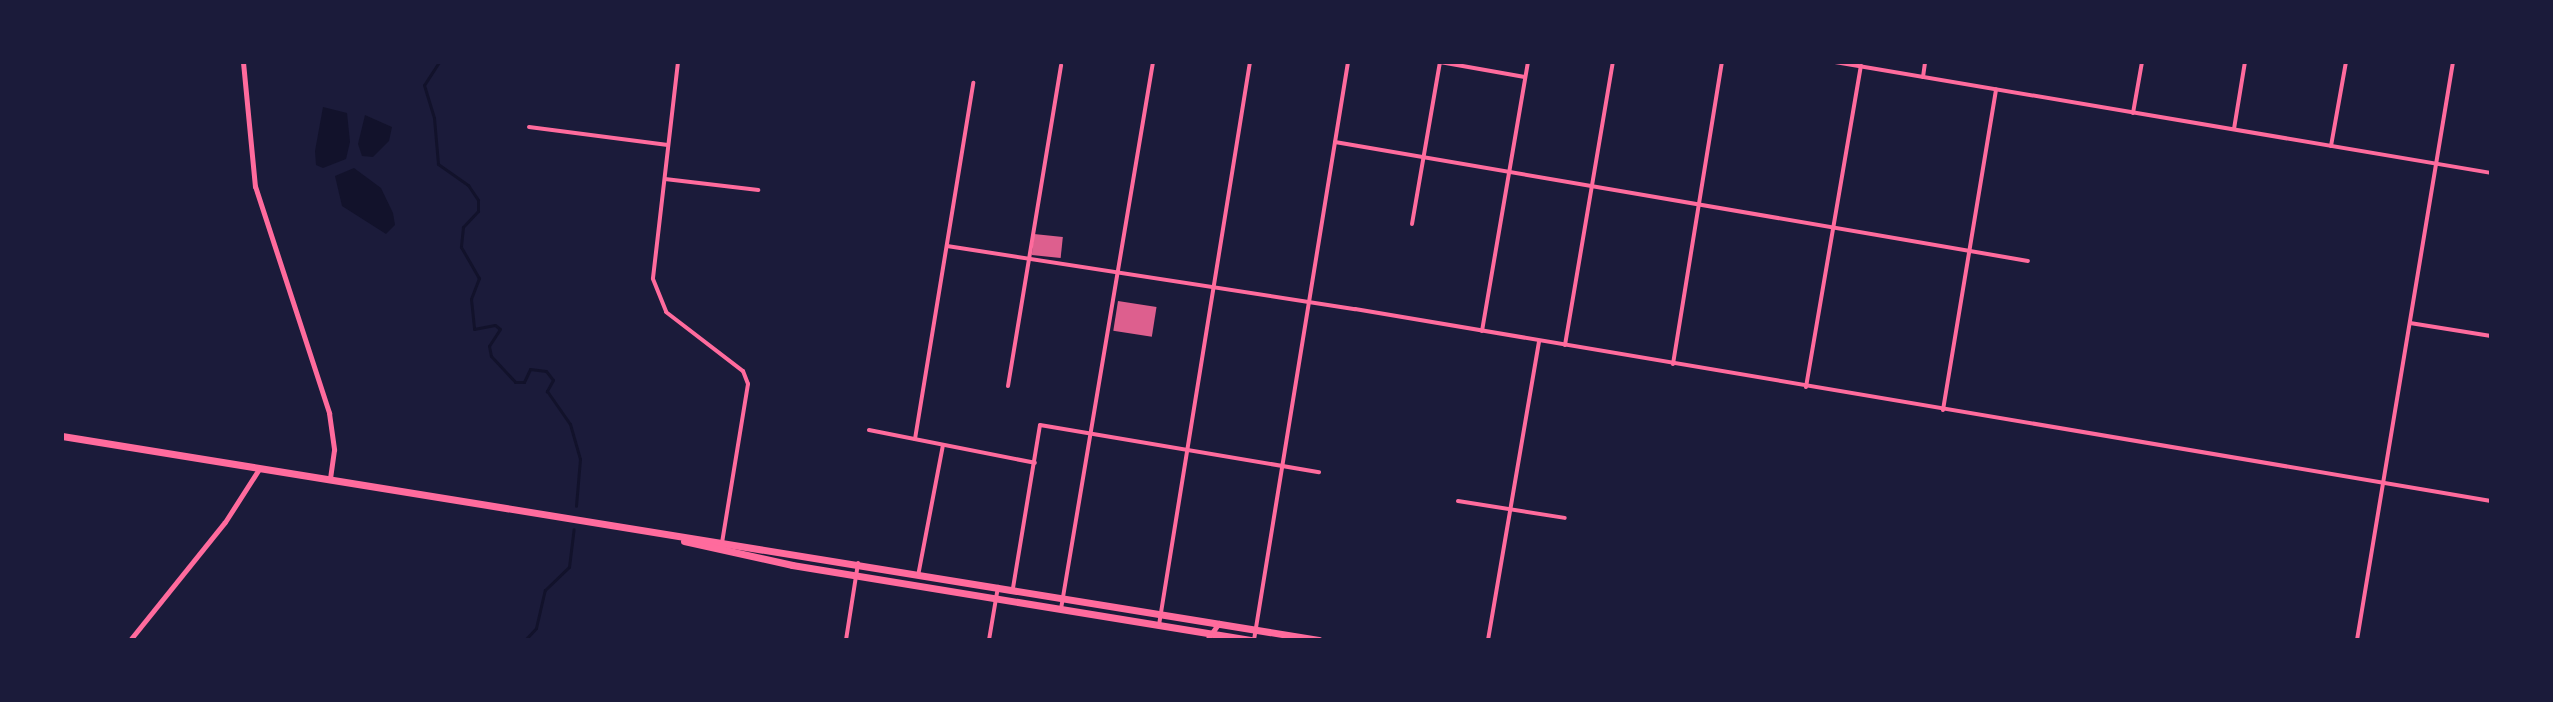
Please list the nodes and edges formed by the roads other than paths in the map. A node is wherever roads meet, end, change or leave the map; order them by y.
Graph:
1 (243, 62) edge
2 (678, 62) edge
3 (1153, 62) edge
4 (1250, 62) edge
5 (1348, 62) edge
6 (1440, 62) edge
7 (1528, 62) edge
8 (1613, 62) edge
9 (1722, 62) edge
10 (1835, 62) edge
11 (1925, 62) edge
12 (2142, 62) edge
13 (2245, 62) edge
14 (2346, 62) edge
15 (2453, 62) edge
16 (1061, 65) dead end
17 (1861, 66) junction
18 (1525, 77) junction
19 (1923, 77) junction
20 (973, 83) dead end
21 (1996, 89) junction
22 (2133, 113) junction
23 (529, 127) dead end
24 (2234, 129) junction
25 (1335, 142) junction
26 (668, 145) junction
27 (2331, 146) junction
28 (1423, 158) junction
29 (2437, 164) junction
30 (1509, 173) junction
31 (2491, 173) edge
32 (664, 179) junction
33 (1592, 187) junction
34 (758, 190) dead end
35 (1702, 207) junction
36 (1412, 224) dead end
37 (1833, 229) junction
38 (947, 246) junction
39 (1969, 251) junction
40 (1029, 259) junction
41 (2028, 261) dead end
42 (1118, 272) junction
43 (1213, 287) junction
44 (1310, 302) junction
45 (2409, 323) junction
46 (1482, 331) junction
47 (2491, 336) edge
48 (1539, 341) junction
49 (1565, 345) junction
50 (1673, 364) junction
51 (1008, 386) dead end
52 (1806, 387) junction
53 (1943, 411) junction
54 (869, 430) dead end
55 (62, 436) edge
56 (1093, 436) junction
57 (915, 439) junction
58 (943, 445) junction
59 (1187, 449) junction
60 (1035, 463) junction
61 (1283, 466) junction
62 (259, 469) junction
63 (1319, 472) dead end
64 (330, 480) junction
65 (2383, 483) junction
66 (1458, 501) dead end
67 (2491, 501) edge
68 (1510, 509) junction
69 (1565, 518) dead end
70 (666, 536) junction
71 (722, 542) junction
72 (832, 559) junction
73 (858, 563) junction
74 (828, 570) junction
75 (918, 573) junction
76 (856, 575) junction
77 (916, 585) junction
78 (998, 586) junction
79 (1013, 588) junction
80 (996, 597) junction
81 (1063, 597) junction
82 (1061, 609) junction
83 (1161, 613) junction
84 (1219, 623) junction
85 (1159, 625) junction
86 (1255, 629) junction
87 (1209, 637) edge
88 (130, 640) edge
89 (846, 640) edge
90 (989, 640) edge
91 (1253, 640) edge
92 (1319, 640) edge
93 (1488, 640) edge
94 (2357, 640) edge

1 - 64 street
2 - 26 street
3 - 42 street
4 - 43 street
5 - 25 street
6 - 18 street
6 - 28 street
7 - 18 street
8 - 33 street
9 - 35 street
10 - 17 street
11 - 19 street
12 - 22 street
13 - 24 street
14 - 27 street
15 - 29 street
16 - 40 street
17 - 19 street
17 - 37 street
18 - 30 street
19 - 21 street
20 - 38 street
21 - 22 street
21 - 39 street
22 - 24 street
23 - 26 street
24 - 27 street
25 - 28 street
25 - 44 street
26 - 32 street
27 - 29 street
28 - 30 street
28 - 36 street
29 - 31 street
29 - 45 street
30 - 33 street
30 - 46 street
32 - 34 street
32 - 71 street
33 - 35 street
33 - 49 street
35 - 37 street
35 - 50 street
37 - 39 street
37 - 52 street
38 - 40 street
38 - 57 street
39 - 41 street
39 - 53 street
40 - 42 street
40 - 51 street
42 - 43 street
42 - 56 street
43 - 44 street
43 - 59 street
44 - 46 street
44 - 61 street
45 - 47 street
45 - 65 street
46 - 48 street
48 - 49 street
48 - 68 street
49 - 50 street
50 - 52 street
52 - 53 street
53 - 65 street
54 - 57 street
55 - 62 main road
56 - 59 street
56 - 60 street
56 - 81 street
57 - 58 street
58 - 60 street
58 - 75 street
59 - 61 street
59 - 83 street
60 - 79 street
61 - 63 street
61 - 86 street
62 - 64 main road
62 - 88 street
64 - 70 main road
65 - 67 street
65 - 94 street
66 - 68 street
68 - 69 street
68 - 93 street
70 - 71 main road
70 - 74 main road
71 - 72 main road
72 - 73 main road
72 - 74 main road
73 - 75 main road
73 - 76 street
74 - 76 main road
75 - 77 street
75 - 78 main road
76 - 77 main road
76 - 89 street
77 - 80 main road
78 - 79 main road
78 - 80 street
79 - 81 main road
80 - 82 main road
80 - 90 street
81 - 82 street
81 - 83 main road
82 - 85 main road
83 - 84 main road
83 - 85 street
84 - 86 main road
84 - 87 street
85 - 87 main road
86 - 91 street
86 - 92 main road
87 - 91 main road

